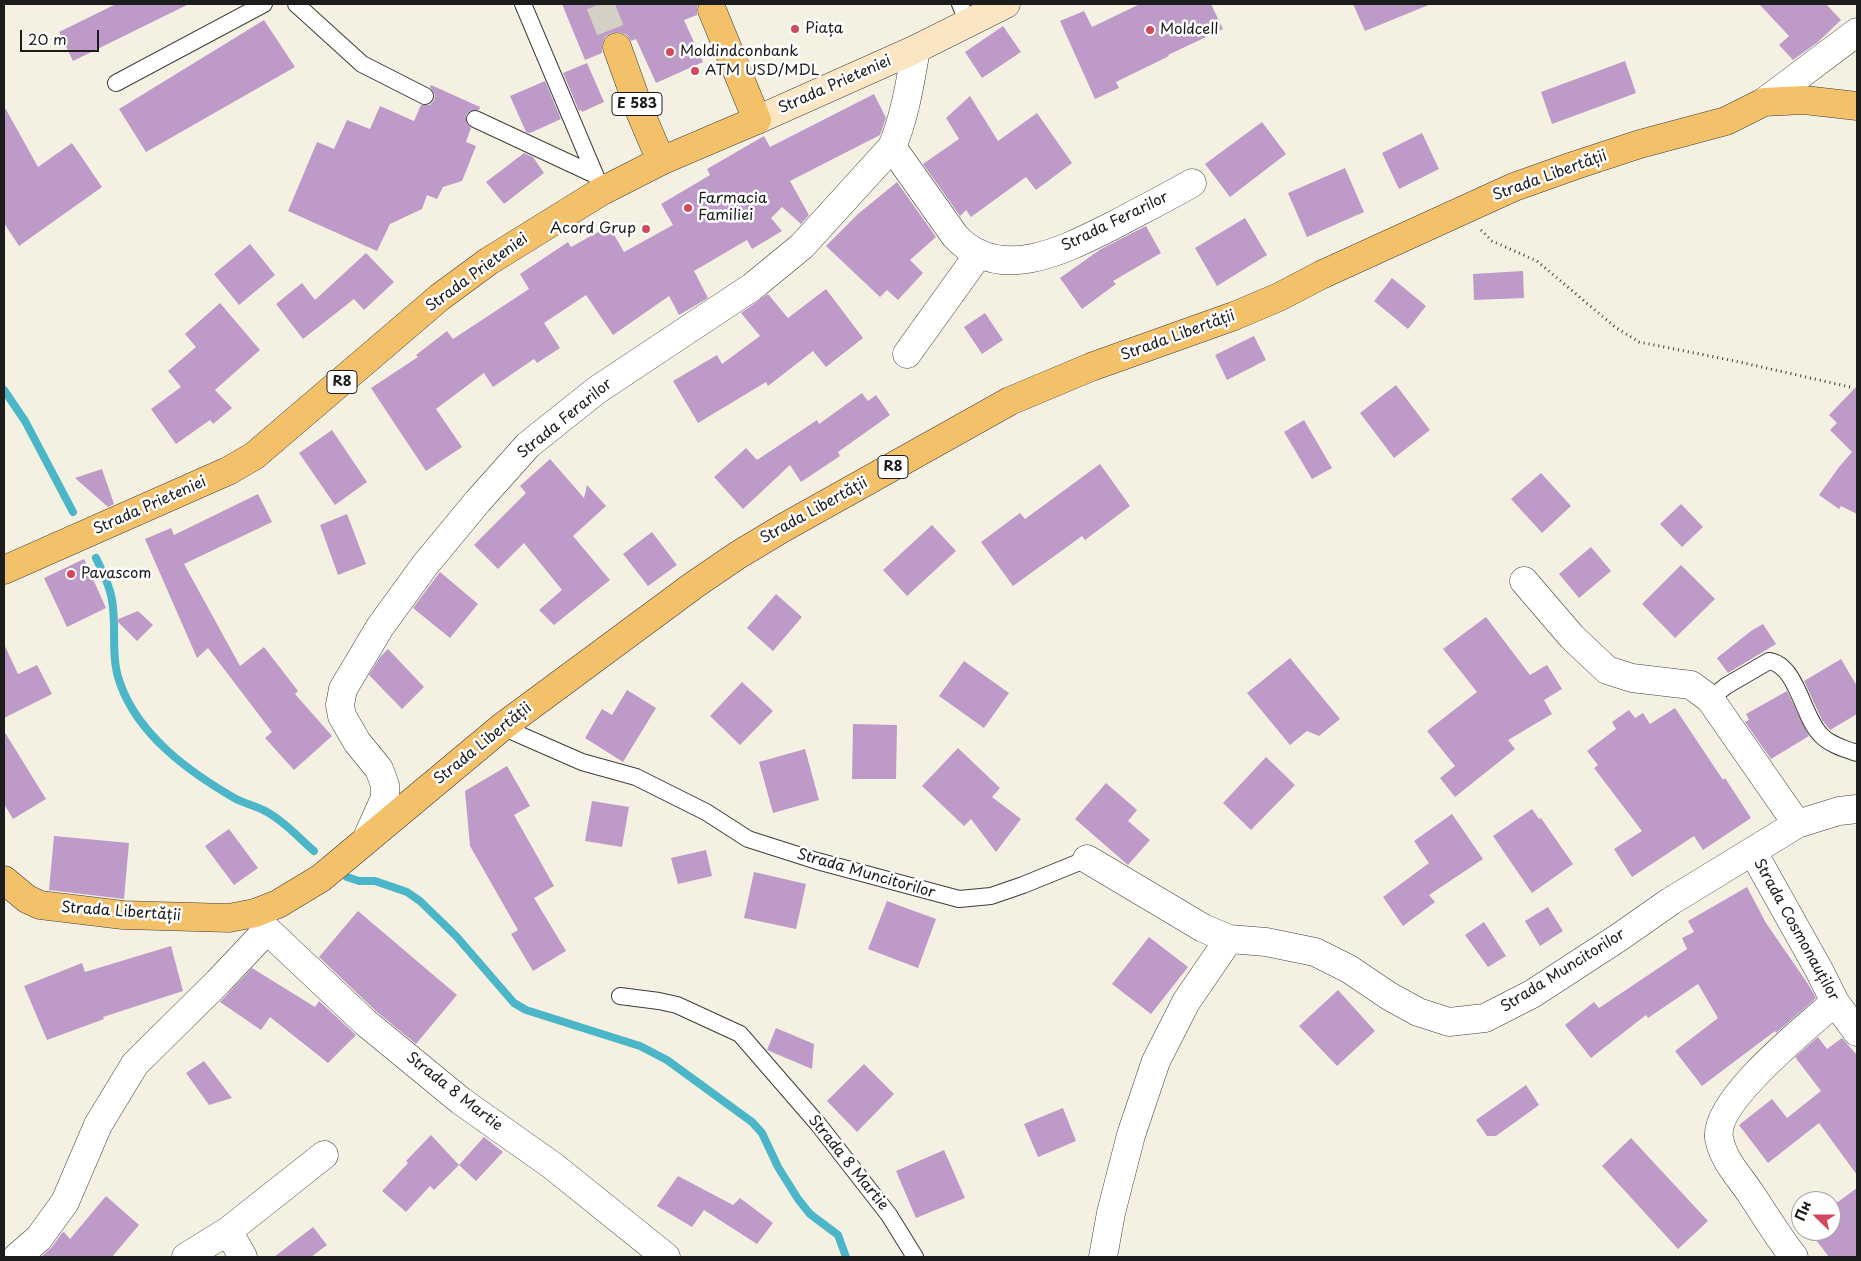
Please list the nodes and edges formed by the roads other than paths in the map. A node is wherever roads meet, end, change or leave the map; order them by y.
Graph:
1 (264, 4) edge
2 (296, 4) edge
3 (523, 4) edge
4 (1006, 4) edge
5 (712, 10) dead end
6 (964, 13) edge
7 (1857, 32) edge
8 (617, 47) tunnel mouth
9 (916, 49) junction
10 (116, 83) dead end
11 (425, 96) dead end
12 (1764, 102) junction
13 (1857, 106) edge
14 (475, 119) dead end
15 (757, 120) junction
16 (892, 147) junction
17 (662, 161) junction
18 (598, 182) junction
19 (1192, 183) dead end
20 (978, 255) junction
21 (908, 354) dead end
22 (4, 570) edge
23 (1524, 581) dead end
24 (1710, 699) junction
25 (502, 727) junction
26 (1857, 753) edge
27 (1857, 809) edge
28 (1797, 824) junction
29 (367, 838) junction
30 (1752, 852) junction
31 (1087, 859) joint
32 (4, 880) edge
33 (261, 922) junction
34 (1229, 939) junction
35 (620, 996) dead end
36 (1835, 1002) junction
37 (1857, 1032) edge
38 (324, 1154) dead end
39 (228, 1231) junction
40 (17, 1257) edge
41 (186, 1257) edge
42 (243, 1257) edge
43 (666, 1257) edge
44 (915, 1257) edge
45 (1103, 1257) edge
46 (1794, 1257) edge

1 - 10 lane
2 - 11 lane
3 - 18 lane
4 - 6 street, Strada Prieteniei
5 - 15 highway
6 - 9 street, Strada Prieteniei
7 - 12 street
8 - 17 highway, E 583
9 - 15 street, Strada Prieteniei
9 - 16 street, Strada Ferarilor
12 - 13 highway, Strada Libertății / R8
12 - 25 highway, Strada Libertății / R8
14 - 18 lane
15 - 17 highway, Strada Prieteniei / R8
16 - 20 street, Strada Ferarilor
16 - 29 street, Strada Ferarilor
17 - 18 highway, Strada Prieteniei / R8
18 - 22 highway, Strada Prieteniei / R8
19 - 20 street, Strada Ferarilor
20 - 21 street
23 - 24 street
24 - 26 lane
24 - 28 street
25 - 29 highway, Strada Libertății / R8
25 - 31 lane, Strada Muncitorilor
27 - 28 street, Strada Muncitorilor
28 - 30 street, Strada Muncitorilor
29 - 33 highway, Strada Libertății / R8
30 - 34 street, Strada Muncitorilor
30 - 36 street, Strada Cosmonauților
31 - 34 street, Strada Muncitorilor
32 - 33 highway, Strada Libertății / R8
33 - 40 street
33 - 43 street, Strada 8 Martie
34 - 45 street
35 - 44 lane, Strada 8 Martie
36 - 37 street, Strada Cosmonauților
36 - 46 street
38 - 39 street
39 - 41 street
39 - 42 street

